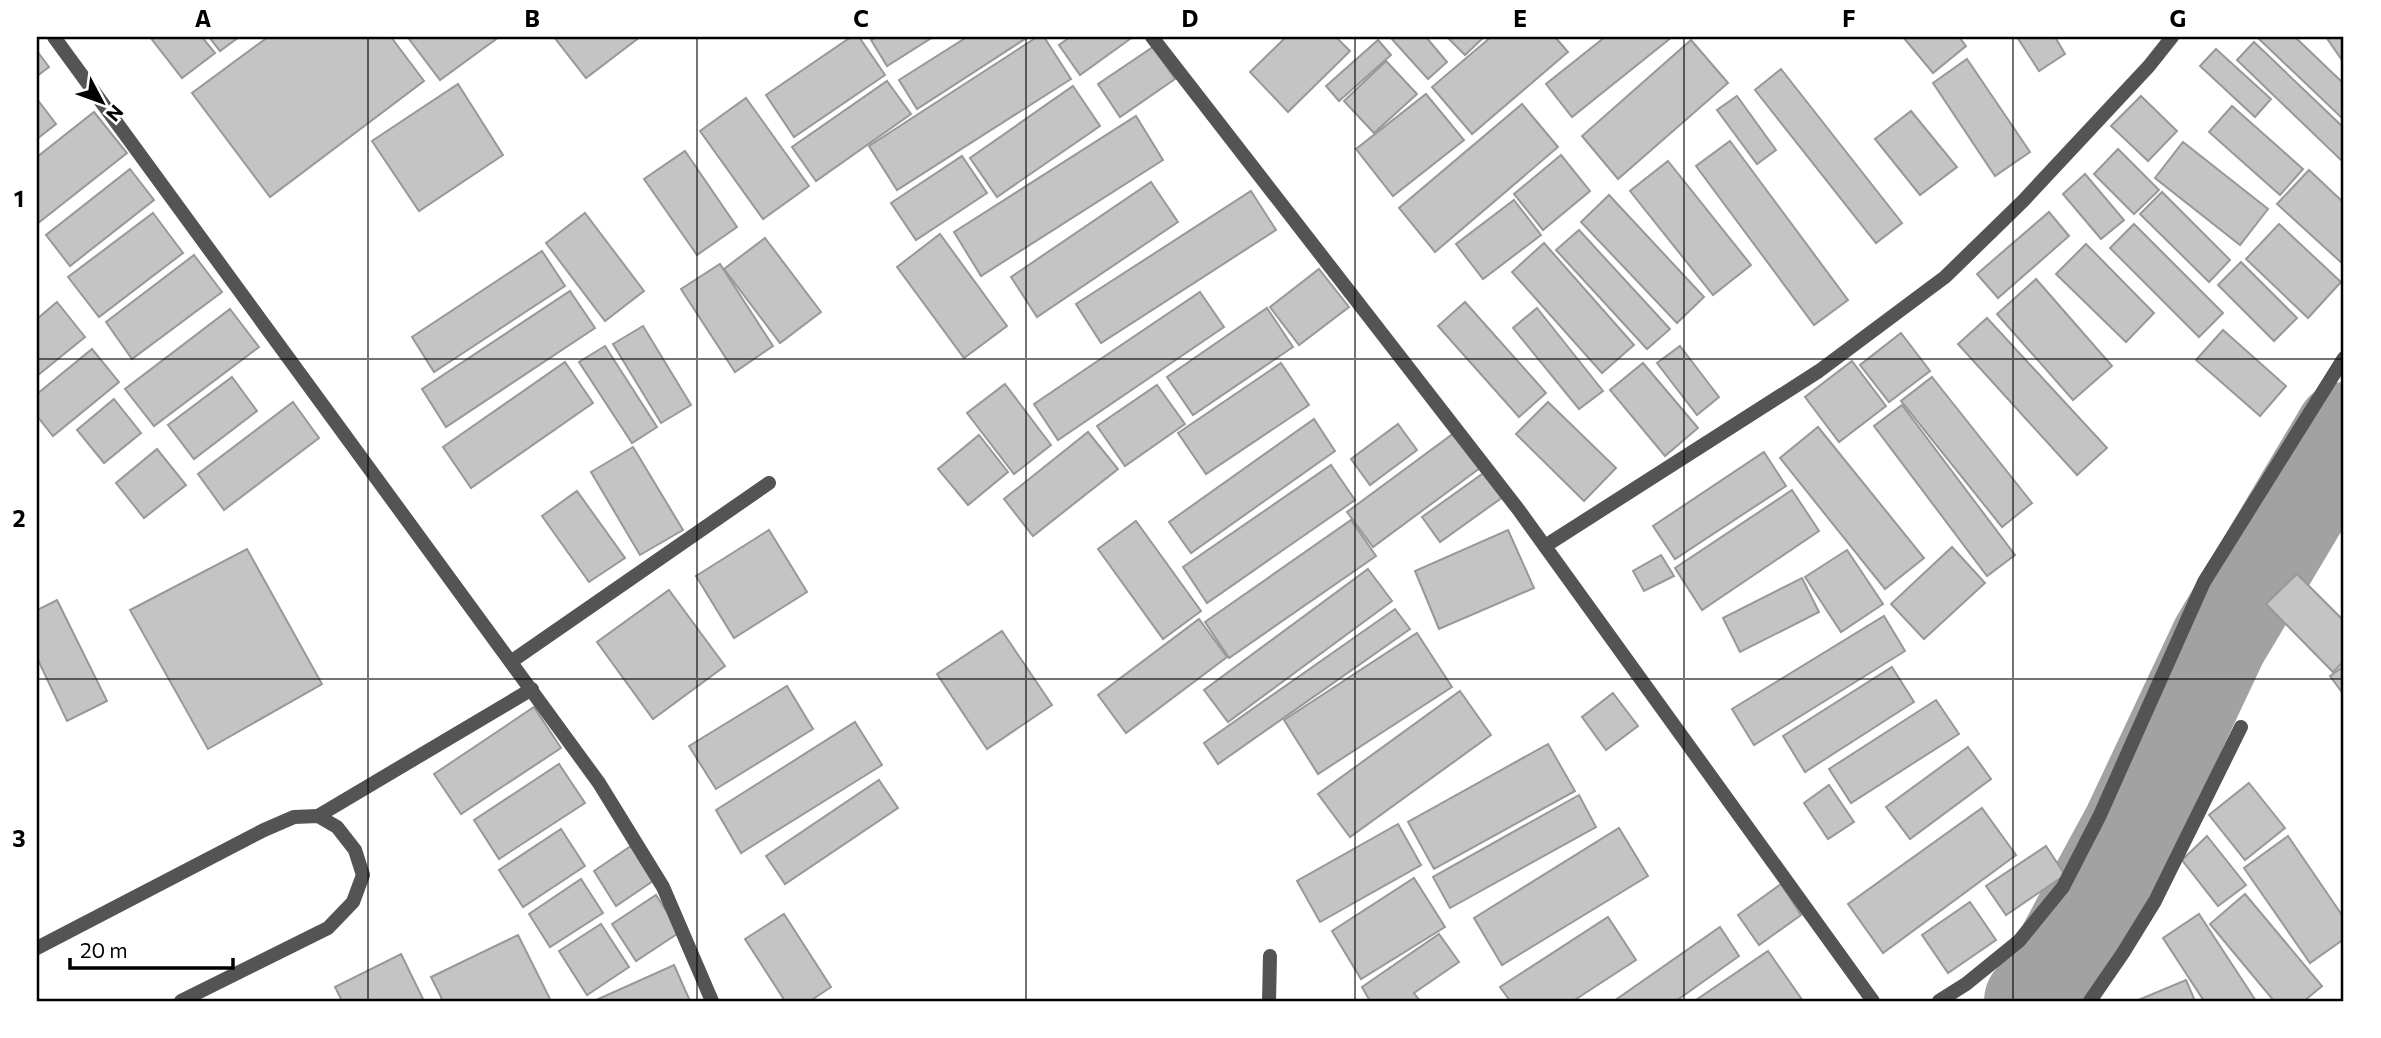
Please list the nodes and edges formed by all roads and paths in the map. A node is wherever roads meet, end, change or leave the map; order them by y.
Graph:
1 (54, 37) edge
2 (1152, 37) edge
3 (2172, 37) edge
4 (2344, 358) edge
5 (769, 483) dead end
6 (1545, 546) junction
7 (512, 661) junction
8 (532, 689) junction
9 (2241, 727) dead end
10 (318, 816) junction
11 (37, 948) edge
12 (1270, 956) dead end
13 (181, 1001) edge
14 (712, 1001) edge
15 (1269, 1001) edge
16 (1873, 1001) edge
17 (1939, 1001) edge
18 (2090, 1001) edge

1 - 7 street
2 - 6 street
3 - 6 street
4 - 17 street
5 - 7 street
6 - 16 street
7 - 8 street
8 - 10 street
8 - 14 street
9 - 18 street
10 - 11 street
10 - 13 street
12 - 15 street

